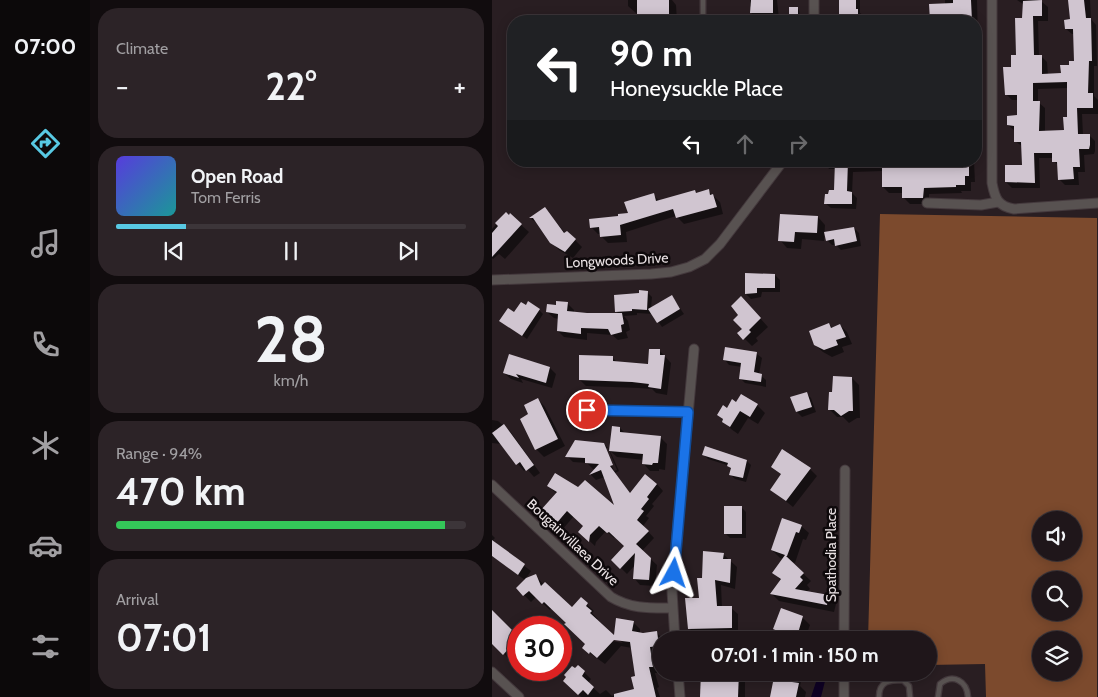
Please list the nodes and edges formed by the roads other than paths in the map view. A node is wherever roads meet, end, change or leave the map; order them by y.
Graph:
1 (703, 0) edge
2 (814, 0) edge
3 (992, 0) edge
4 (703, 15) edge
5 (814, 15) edge
6 (778, 167) edge
7 (998, 202) junction
8 (927, 203) dead end
9 (1098, 204) edge
10 (492, 280) edge
11 (694, 350) dead end
12 (587, 410) dead end
13 (688, 412) junction
14 (844, 470) dead end
15 (492, 485) edge
16 (672, 608) junction
17 (674, 631) edge
18 (844, 631) edge
19 (492, 672) edge
20 (679, 681) edge
21 (844, 681) edge
22 (519, 697) edge
23 (680, 697) edge
24 (844, 697) edge
25 (879, 697) edge
26 (910, 697) edge
27 (938, 697) edge
28 (968, 697) edge

1 - 4 lane
2 - 5 street
3 - 7 street
6 - 10 street, Longwoods Drive
7 - 8 street
7 - 9 street
11 - 13 street
12 - 13 street
13 - 16 street
14 - 18 street, Spathodia Place
15 - 16 street, Bougainvillaea Drive
16 - 17 street
19 - 22 street
20 - 23 street
21 - 24 street
25 - 26 lane
27 - 28 lane

